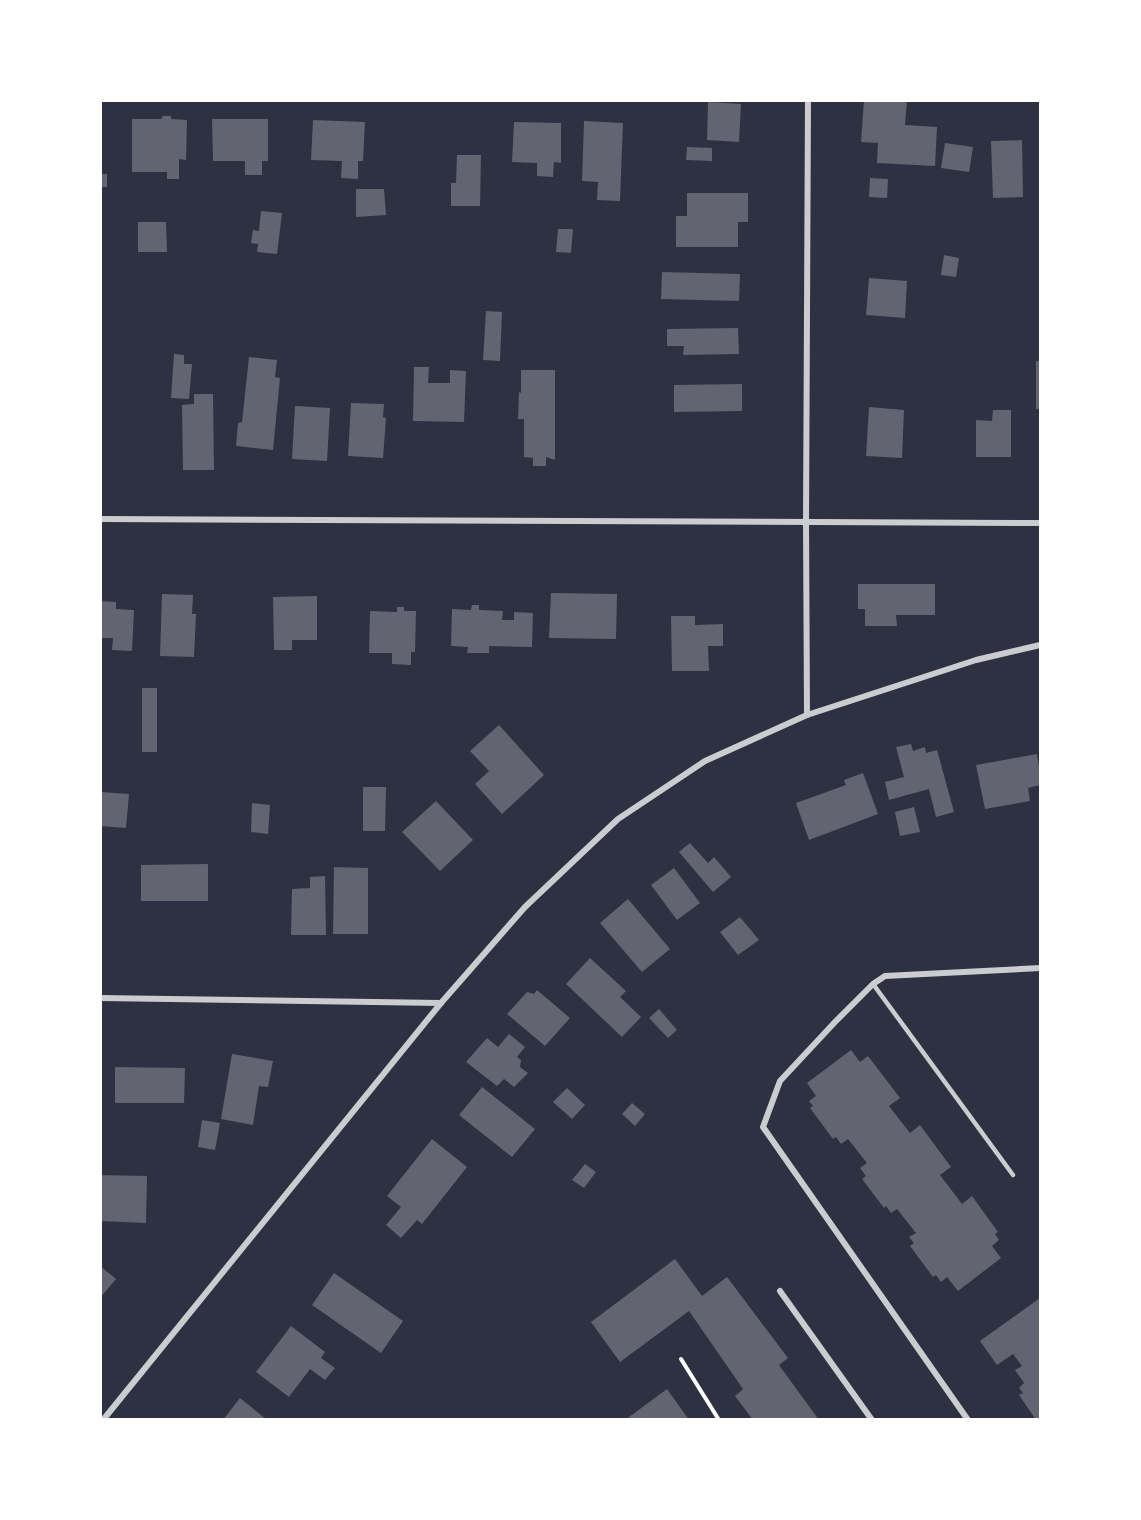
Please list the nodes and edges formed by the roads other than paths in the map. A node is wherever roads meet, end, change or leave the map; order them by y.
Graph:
1 (808, 100) edge
2 (100, 519) edge
3 (806, 522) junction
4 (1041, 523) edge
5 (1041, 645) edge
6 (807, 715) junction
7 (1041, 968) edge
8 (873, 984) junction
9 (100, 998) edge
10 (441, 1003) junction
11 (1013, 1175) dead end
12 (780, 1291) dead end
13 (104, 1419) edge
14 (872, 1419) edge
15 (968, 1419) edge

1 - 3 street
2 - 3 street
3 - 4 street
3 - 6 street
5 - 6 street
6 - 10 street
7 - 8 street
8 - 11 lane
8 - 15 street
9 - 10 street
10 - 13 street
12 - 14 street

